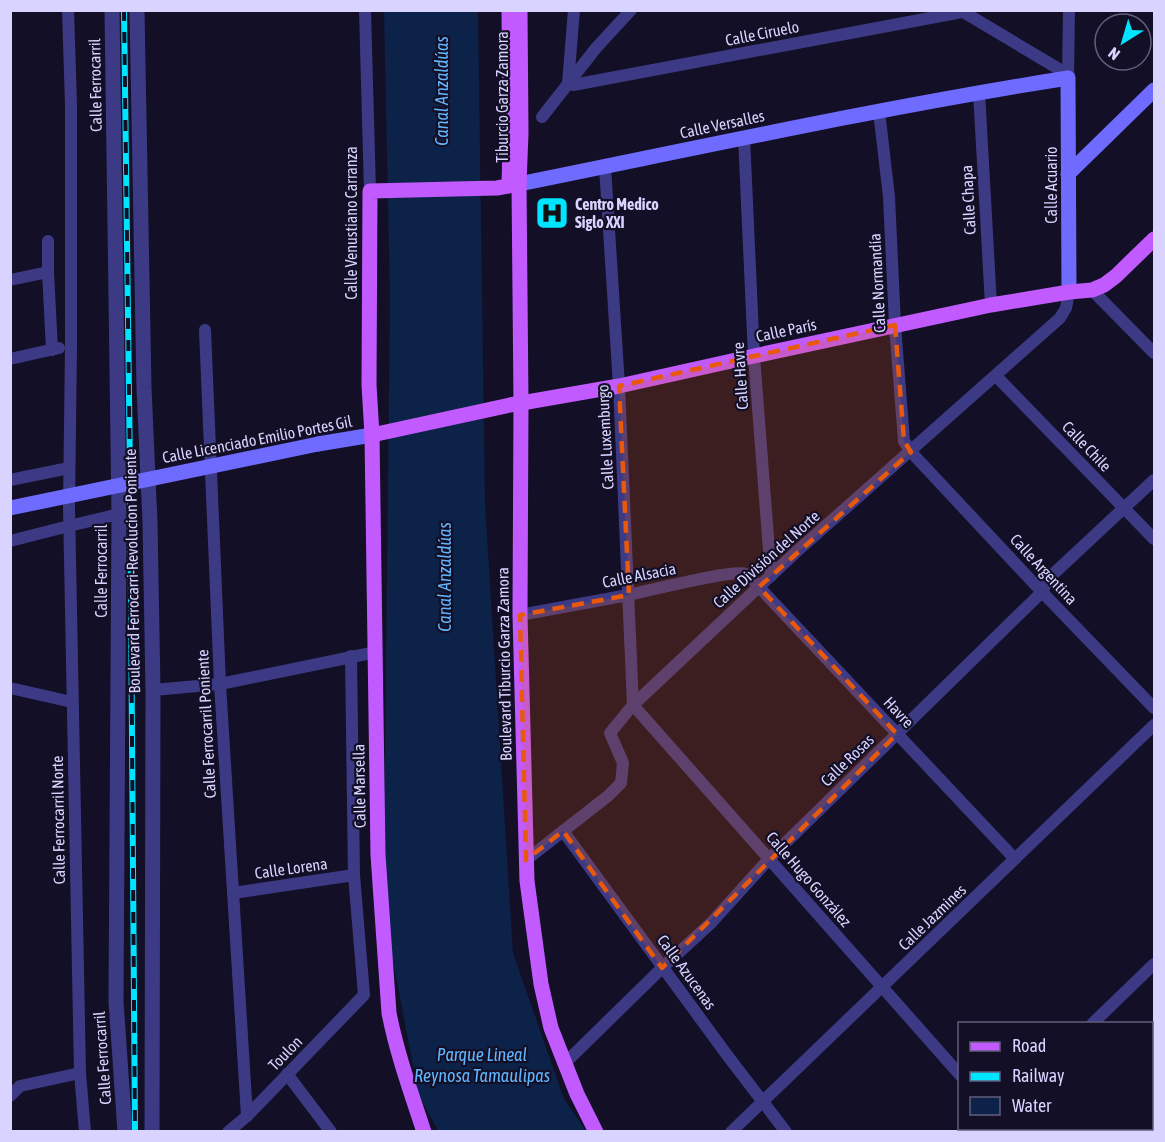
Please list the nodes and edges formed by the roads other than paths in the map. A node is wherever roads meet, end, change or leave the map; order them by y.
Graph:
1 (68, 10) edge
2 (112, 10) edge
3 (137, 10) edge
4 (365, 10) edge
5 (509, 10) edge
6 (520, 10) edge
7 (574, 10) edge
8 (631, 10) edge
9 (984, 10) edge
10 (1069, 10) edge
11 (961, 11) edge
12 (984, 25) junction
13 (1069, 77) junction
14 (568, 83) junction
15 (1155, 90) edge
16 (979, 92) junction
17 (879, 111) junction
18 (542, 117) dead end
19 (744, 137) junction
20 (605, 166) junction
21 (1068, 174) junction
22 (508, 186) junction
23 (376, 191) junction
24 (1155, 239) edge
25 (48, 241) dead end
26 (48, 272) junction
27 (10, 280) edge
28 (1092, 290) junction
29 (1069, 292) junction
30 (991, 305) junction
31 (895, 325) junction
32 (205, 330) dead end
33 (71, 346) junction
34 (52, 350) junction
35 (1155, 353) edge
36 (754, 356) junction
37 (10, 359) edge
38 (996, 376) junction
39 (619, 386) junction
40 (516, 404) junction
41 (380, 433) junction
42 (911, 452) junction
43 (69, 468) junction
44 (10, 480) edge
45 (1155, 480) edge
46 (69, 507) joint
47 (10, 508) edge
48 (1124, 509) junction
49 (119, 514) junction
50 (69, 526) junction
51 (1155, 539) edge
52 (10, 541) edge
53 (771, 576) junction
54 (759, 587) junction
55 (1042, 592) junction
56 (629, 595) junction
57 (520, 615) junction
58 (376, 652) junction
59 (351, 656) junction
60 (220, 684) junction
61 (10, 688) edge
62 (153, 690) junction
63 (72, 702) junction
64 (633, 705) junction
65 (1155, 708) edge
66 (1155, 725) edge
67 (897, 734) junction
68 (563, 831) junction
69 (769, 859) junction
70 (1016, 859) junction
71 (526, 860) junction
72 (354, 875) junction
73 (233, 893) junction
74 (1155, 964) edge
75 (662, 968) junction
76 (882, 987) junction
77 (1093, 1022) edge
78 (564, 1064) junction
79 (80, 1073) junction
80 (958, 1073) edge
81 (287, 1074) junction
82 (10, 1096) edge
83 (762, 1102) junction
84 (247, 1116) junction
85 (85, 1131) edge
86 (124, 1131) edge
87 (152, 1131) edge
88 (228, 1131) edge
89 (331, 1131) edge
90 (424, 1131) edge
91 (596, 1131) edge
92 (731, 1131) edge
93 (786, 1131) edge

1 - 33 street, Calle Ferrocarril
2 - 49 street, Calle Ferrocarril
3 - 62 street, Boulevard Ferrocarri-Revolucion Poniente
4 - 23 street, Calle Venustiano Carranza
5 - 22 main road, Boulevard Tiburcio Garza Zamora
6 - 22 main road, Tiburcio Garza Zamora
7 - 14 street
8 - 14 street
9 - 12 street
10 - 13 street, Calle Acuario
11 - 12 street
11 - 14 street, Calle Ciruelo
12 - 13 street
13 - 16 main road, Calle Versalles
13 - 21 main road, Calle Acuario
14 - 18 street
15 - 21 main road
16 - 17 main road, Calle Versalles
16 - 30 street, Calle Chapa
17 - 19 main road, Calle Versalles
17 - 31 street, Calle Normandía
19 - 20 main road, Calle Versalles
19 - 36 street, Calle Havre
20 - 22 main road, Calle Versalles
20 - 39 street, Calle Luxemburgo
21 - 29 main road, Calle Acuario
22 - 23 main road, Calle Versalles
22 - 40 main road, Boulevard Tiburcio Garza Zamora
23 - 41 main road, Calle Venustiano Carranza
24 - 28 main road
25 - 26 street
26 - 27 street
26 - 34 street
28 - 29 main road, Calle París
28 - 35 street
29 - 30 main road, Calle París
29 - 38 street, Calle División del Norte
30 - 31 main road, Calle París
31 - 36 main road, Calle París
31 - 42 street, Calle Normandía
32 - 60 street, Calle Ferrocarril Poniente
33 - 34 street
33 - 43 street, Calle Ferrocarril
34 - 37 street
36 - 39 main road, Calle París
36 - 53 street, Calle Havre
38 - 42 street, Calle División del Norte
38 - 48 street, Calle Chile
39 - 40 main road, Calle París
39 - 56 street, Calle Luxemburgo
40 - 41 main road, Calle Licenciado Emilio Portes Gil
40 - 57 main road, Boulevard Tiburcio Garza Zamora
41 - 47 main road, Calle Licenciado Emilio Portes Gil, bridge
41 - 58 main road, Calle Marsella
42 - 53 street, Calle División del Norte
42 - 55 street, Calle Argentina
43 - 44 street
43 - 46 street, Calle Ferrocarril
45 - 48 street, Calle Rosas
46 - 50 street, Calle Ferrocarril Norte
48 - 51 street, Calle Chile
48 - 55 street, Calle Rosas
49 - 50 street
49 - 86 street, Calle Ferrocarril
50 - 52 street
50 - 63 street, Calle Ferrocarril Norte
53 - 54 street, Calle División del Norte
54 - 56 street, Calle Alsacia
54 - 64 street, Calle División del Norte
54 - 67 street, Havre
55 - 65 street, Calle Argentina
55 - 67 street, Calle Rosas
56 - 57 street, Calle Alsacia
56 - 64 street, Calle Luxemburgo
57 - 71 main road, Boulevard Tiburcio Garza Zamora
58 - 59 street
58 - 90 main road, Calle Marsella
59 - 60 street
59 - 72 street
60 - 62 street
60 - 73 street, Calle Ferrocarril Poniente
61 - 63 street
62 - 87 street, Boulevard Ferrocarri-Revolucion Poniente
63 - 79 street, Calle Ferrocarril Norte
64 - 68 street, Calle División del Norte
64 - 69 street, Calle Hugo González
66 - 70 street, Calle Jazmines
67 - 69 street, Calle Rosas
67 - 70 street, Havre
68 - 71 street, Calle División del Norte
68 - 75 street, Calle Azucenas
69 - 75 street, Calle Rosas
69 - 76 street, Calle Hugo González
70 - 76 street, Calle Jazmines
71 - 78 main road, Boulevard Tiburcio Garza Zamora
72 - 73 street, Calle Lorena
72 - 81 street, Toulon
73 - 84 street, Calle Ferrocarril Poniente
74 - 77 street
75 - 78 street, Calle Rosas
75 - 83 street, Calle Azucenas
76 - 80 street, Calle Hugo González
76 - 83 street, Calle Jazmines
78 - 91 main road, Boulevard Tiburcio Garza Zamora
79 - 82 street
79 - 85 street, Calle Ferrocarril Norte
81 - 84 street, Toulon
81 - 89 street
83 - 92 street, Calle Jazmines
83 - 93 street, Calle Azucenas
84 - 88 street, Toulon

